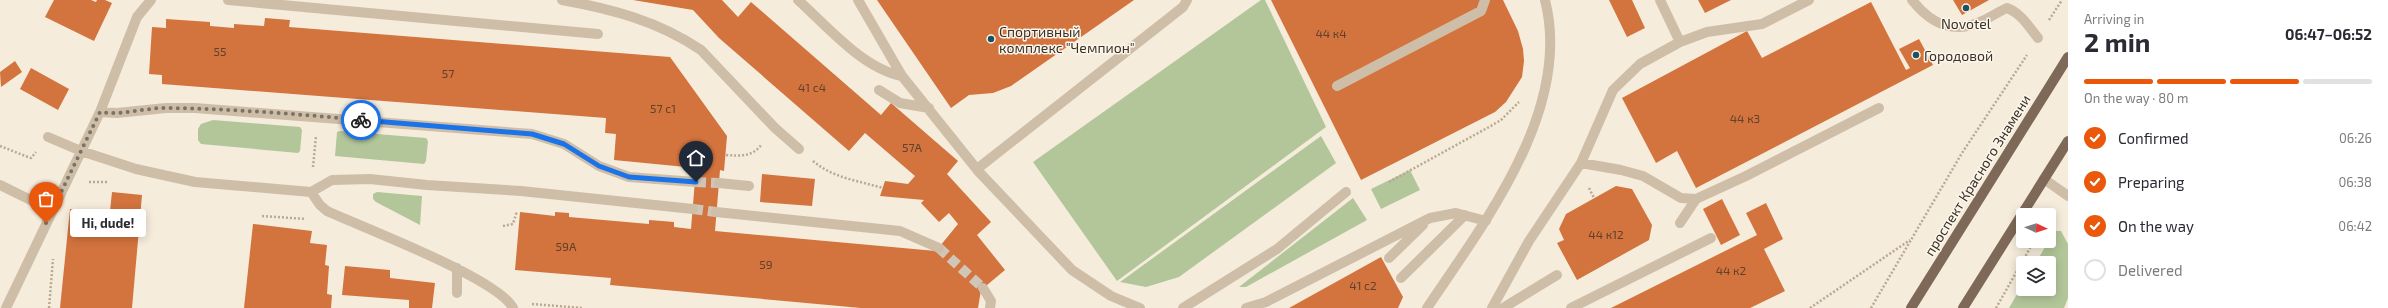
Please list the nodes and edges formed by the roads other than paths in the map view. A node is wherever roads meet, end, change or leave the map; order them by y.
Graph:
1 (151, 0) edge
2 (228, 0) edge
3 (562, 0) edge
4 (798, 0) edge
5 (858, 0) edge
6 (1187, 0) edge
7 (1485, 0) edge
8 (1545, 0) edge
9 (1660, 0) edge
10 (1809, 0) edge
11 (1912, 0) edge
12 (287, 3) edge
13 (598, 34) dead end
14 (2038, 38) road end
15 (1680, 42) junction
16 (2068, 57) edge
17 (902, 76) junction
18 (1336, 86) dead end
19 (879, 90) dead end
20 (929, 108) junction
21 (1879, 108) dead end
22 (100, 112) junction
23 (48, 137) road end
24 (2068, 141) edge
25 (799, 149) road end
26 (80, 151) junction
27 (1581, 163) junction
28 (976, 169) junction
29 (2044, 179) junction
30 (696, 182) tunnel mouth
31 (719, 183) tunnel mouth
32 (0, 185) edge
33 (749, 186) dead end
34 (311, 192) junction
35 (1346, 192) dead end
36 (2068, 196) edge
37 (1696, 199) junction
38 (693, 209) tunnel mouth
39 (51, 210) junction
40 (716, 212) tunnel mouth
41 (1465, 215) junction
42 (1430, 218) junction
43 (1486, 221) junction
44 (1680, 223) dead end
45 (1711, 238) dead end
46 (938, 248) tunnel mouth
47 (1389, 258) dead end
48 (457, 268) junction
49 (1557, 276) dead end
50 (1401, 278) dead end
51 (982, 288) tunnel mouth
52 (457, 293) dead end
53 (512, 305) edge
54 (6, 308) edge
55 (990, 308) edge
56 (1140, 308) edge
57 (1183, 308) edge
58 (1246, 308) edge
59 (1427, 308) edge
60 (1492, 308) edge
61 (1503, 308) edge
62 (1571, 308) edge
63 (1911, 308) edge
64 (1963, 308) edge

1 - 22 lane
2 - 12 lane
3 - 25 lane
4 - 17 lane
5 - 17 lane
6 - 28 lane
7 - 18 lane
8 - 43 lane
9 - 15 lane
10 - 15 lane
11 - 14 lane
12 - 13 lane
15 - 27 lane
16 - 63 main road, проспект Красного Знамени
17 - 20 lane
19 - 20 lane
20 - 28 lane
21 - 37 lane
22 - 26 lane
22 - 30 lane
23 - 26 lane
24 - 29 main road
26 - 34 lane
26 - 39 lane
27 - 37 lane
27 - 60 lane
28 - 56 lane
29 - 36 lane
29 - 64 main road
31 - 33 lane
32 - 39 lane
34 - 38 lane
34 - 48 lane
35 - 57 lane
37 - 44 lane
39 - 54 lane
40 - 46 lane
41 - 42 lane
41 - 43 lane
41 - 50 lane
42 - 47 lane
42 - 58 lane
43 - 59 lane
45 - 62 lane
48 - 52 lane
48 - 53 lane
49 - 61 lane
51 - 55 lane

